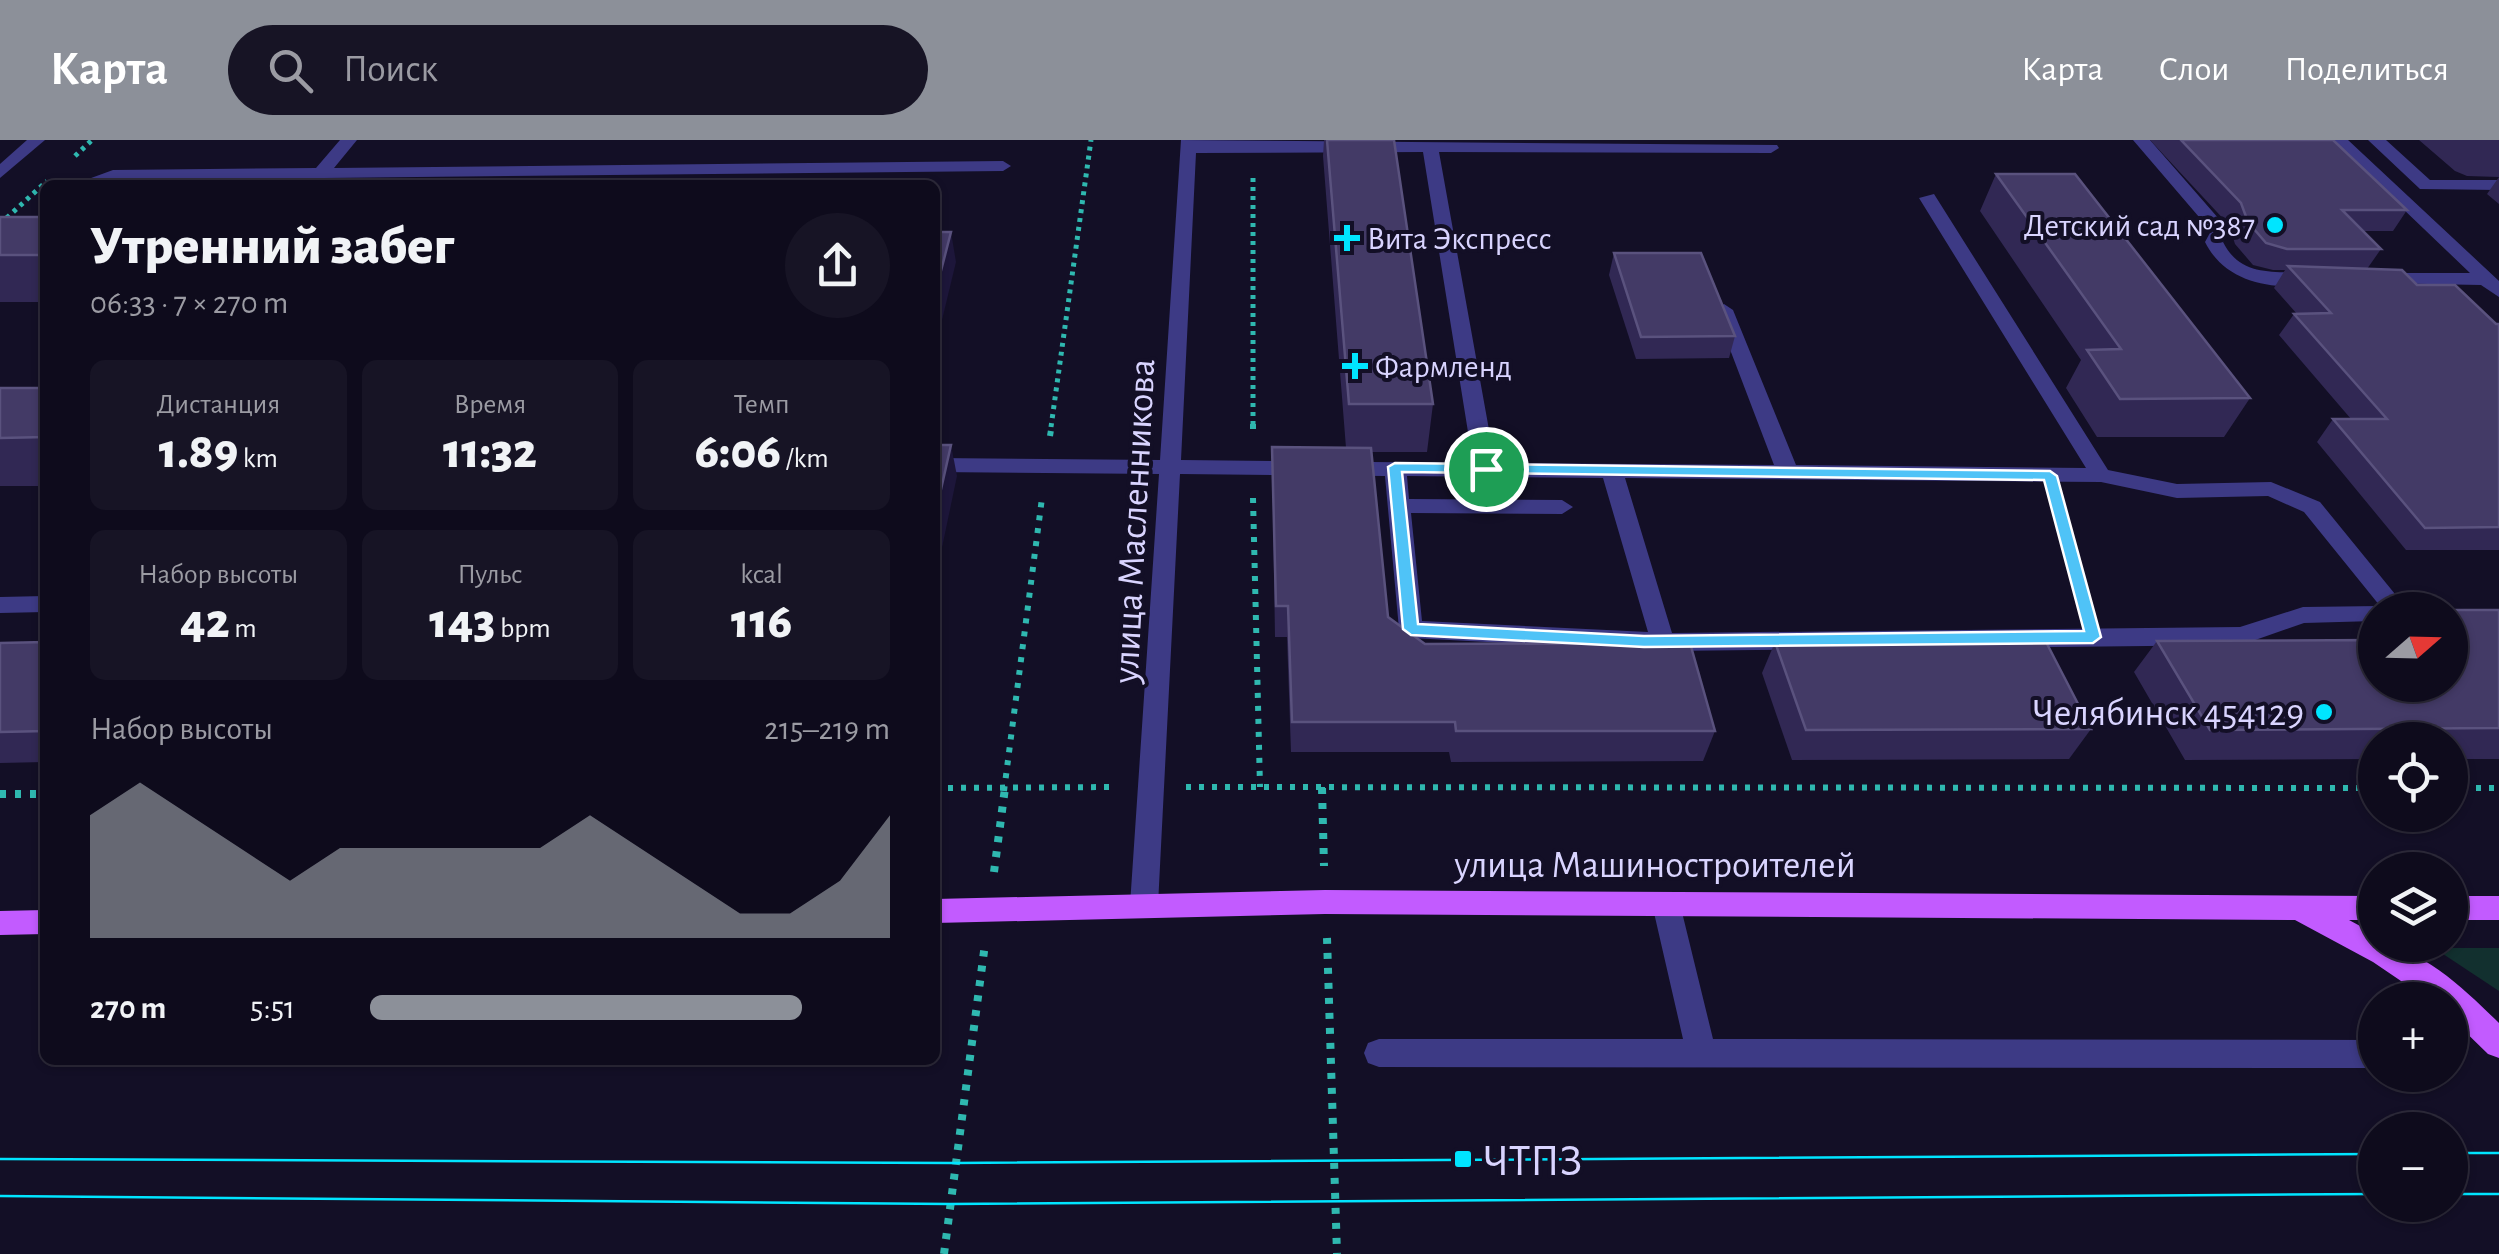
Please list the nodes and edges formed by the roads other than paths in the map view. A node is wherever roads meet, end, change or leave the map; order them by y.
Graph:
1 (37, 140) edge
2 (349, 140) edge
3 (2140, 140) edge
4 (2338, 140) edge
5 (2376, 140) edge
6 (1189, 144) edge
7 (1430, 147) junction
8 (1771, 148) dead end
9 (1003, 166) dead end
10 (0, 172) edge
11 (316, 178) edge
12 (96, 180) edge
13 (2499, 185) edge
14 (1928, 198) dead end
15 (2331, 280) edge
16 (2370, 280) edge
17 (2492, 285) edge
18 (1719, 298) edge
19 (1171, 464) junction
20 (940, 465) edge
21 (1395, 467) junction
22 (1486, 469) junction
23 (1612, 471) junction
24 (1788, 473) junction
25 (2101, 475) junction
26 (1400, 506) junction
27 (1562, 507) dead end
28 (2381, 592) edge
29 (40, 604) edge
30 (0, 605) edge
31 (2358, 613) edge
32 (1663, 642) junction
33 (1666, 904) junction
34 (1144, 905) junction
35 (2298, 908) junction
36 (2358, 908) edge
37 (2468, 908) edge
38 (2499, 908) edge
39 (940, 911) edge
40 (40, 922) edge
41 (0, 923) edge
42 (2499, 1044) edge
43 (1379, 1053) dead end
44 (1702, 1053) junction
45 (2358, 1054) edge

1 - 10 street
2 - 11 street
3 - 15 street
4 - 17 street
5 - 13 street
6 - 7 street
6 - 19 street, улица Масленникова
7 - 8 street
7 - 22 street
9 - 11 street
11 - 12 street
14 - 25 street
16 - 17 street
18 - 24 street
19 - 20 street
19 - 21 street
19 - 34 street, улица Масленникова
21 - 22 street
21 - 26 street
22 - 23 street
23 - 24 street
23 - 32 street
24 - 25 street
25 - 28 street
26 - 27 street
26 - 32 street
29 - 30 street
31 - 32 street
33 - 34 main road, улица Машиностроителей
33 - 35 main road, улица Машиностроителей
33 - 44 street
34 - 39 main road, улица Машиностроителей
35 - 36 main road, улица Машиностроителей
35 - 42 main road
37 - 38 main road
40 - 41 main road
43 - 44 street
44 - 45 street

